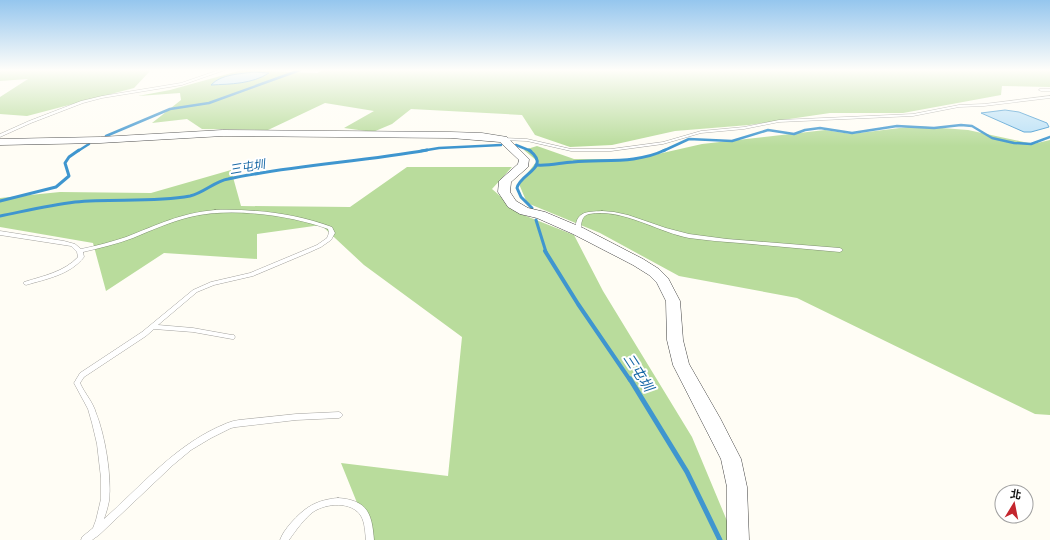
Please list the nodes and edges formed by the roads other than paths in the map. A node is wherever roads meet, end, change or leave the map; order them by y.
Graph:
1 (113, 95) edge
2 (1050, 97) edge
3 (0, 136) edge
4 (503, 140) junction
5 (0, 142) edge
6 (578, 231) junction
7 (0, 232) edge
8 (840, 250) dead end
9 (80, 251) junction
10 (26, 283) dead end
11 (153, 327) junction
12 (232, 337) dead end
13 (339, 415) dead end
14 (96, 532) junction
15 (85, 540) edge
16 (284, 540) edge
17 (370, 540) edge
18 (738, 540) edge

1 - 3 lane
2 - 4 lane
4 - 5 street
4 - 6 street
6 - 8 lane
6 - 18 street
7 - 9 lane
9 - 10 lane
9 - 11 lane
11 - 12 lane
11 - 14 lane
13 - 14 lane
14 - 15 lane
16 - 17 lane

